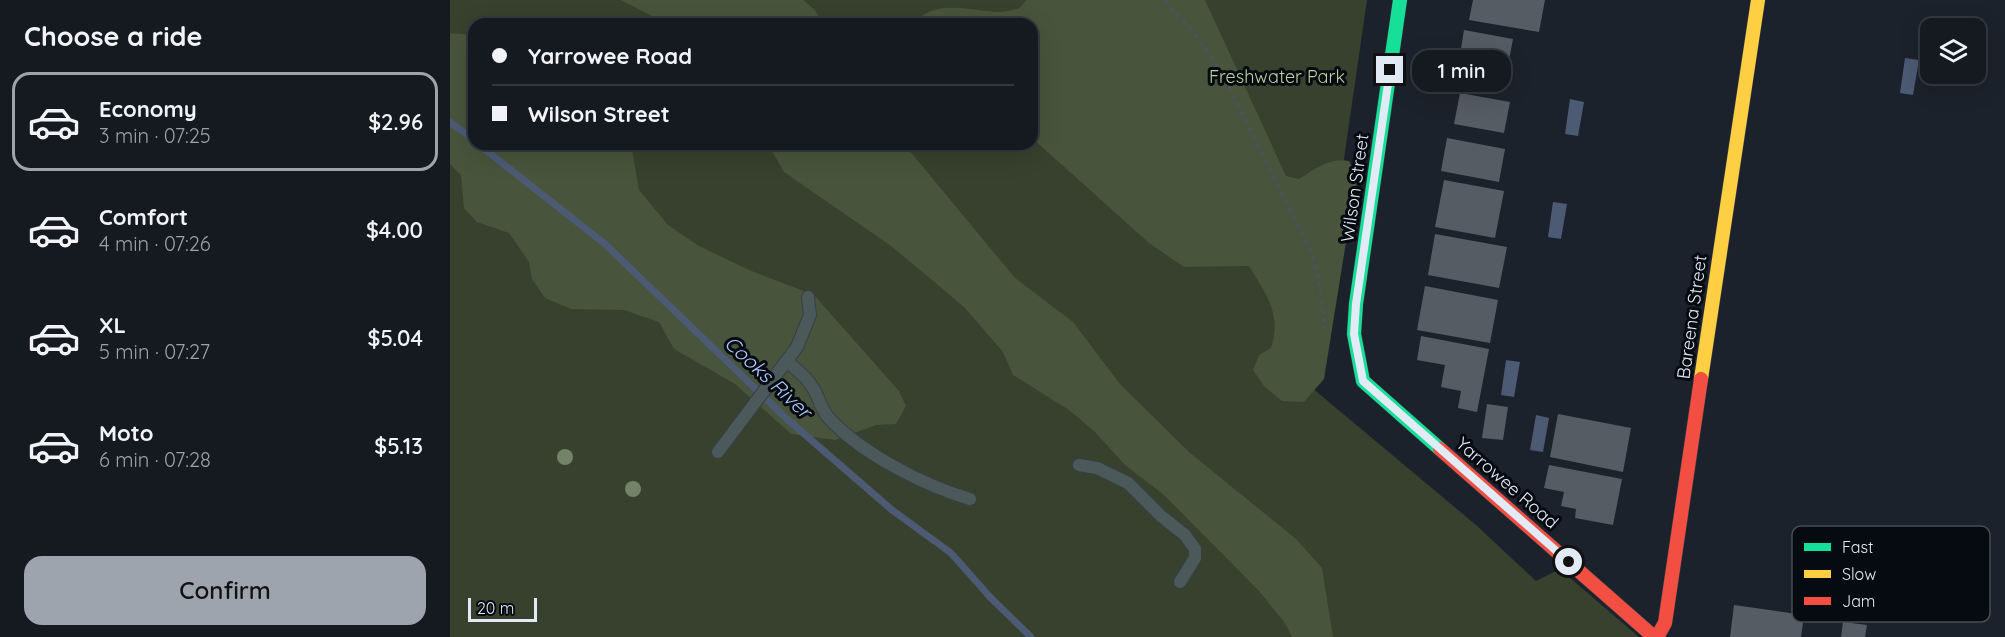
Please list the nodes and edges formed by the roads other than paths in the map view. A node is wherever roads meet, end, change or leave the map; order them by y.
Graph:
1 (1400, 0) edge
2 (1758, 0) edge
3 (808, 297) dead end
4 (788, 362) junction
5 (1363, 381) joint
6 (718, 452) dead end
7 (1079, 465) dead end
8 (970, 499) dead end
9 (1180, 582) dead end
10 (1656, 637) edge

1 - 5 street, Wilson Street
2 - 10 street, Bareena Street
3 - 4 lane
4 - 6 lane
4 - 8 lane
5 - 10 street, Yarrowee Road
7 - 9 lane

